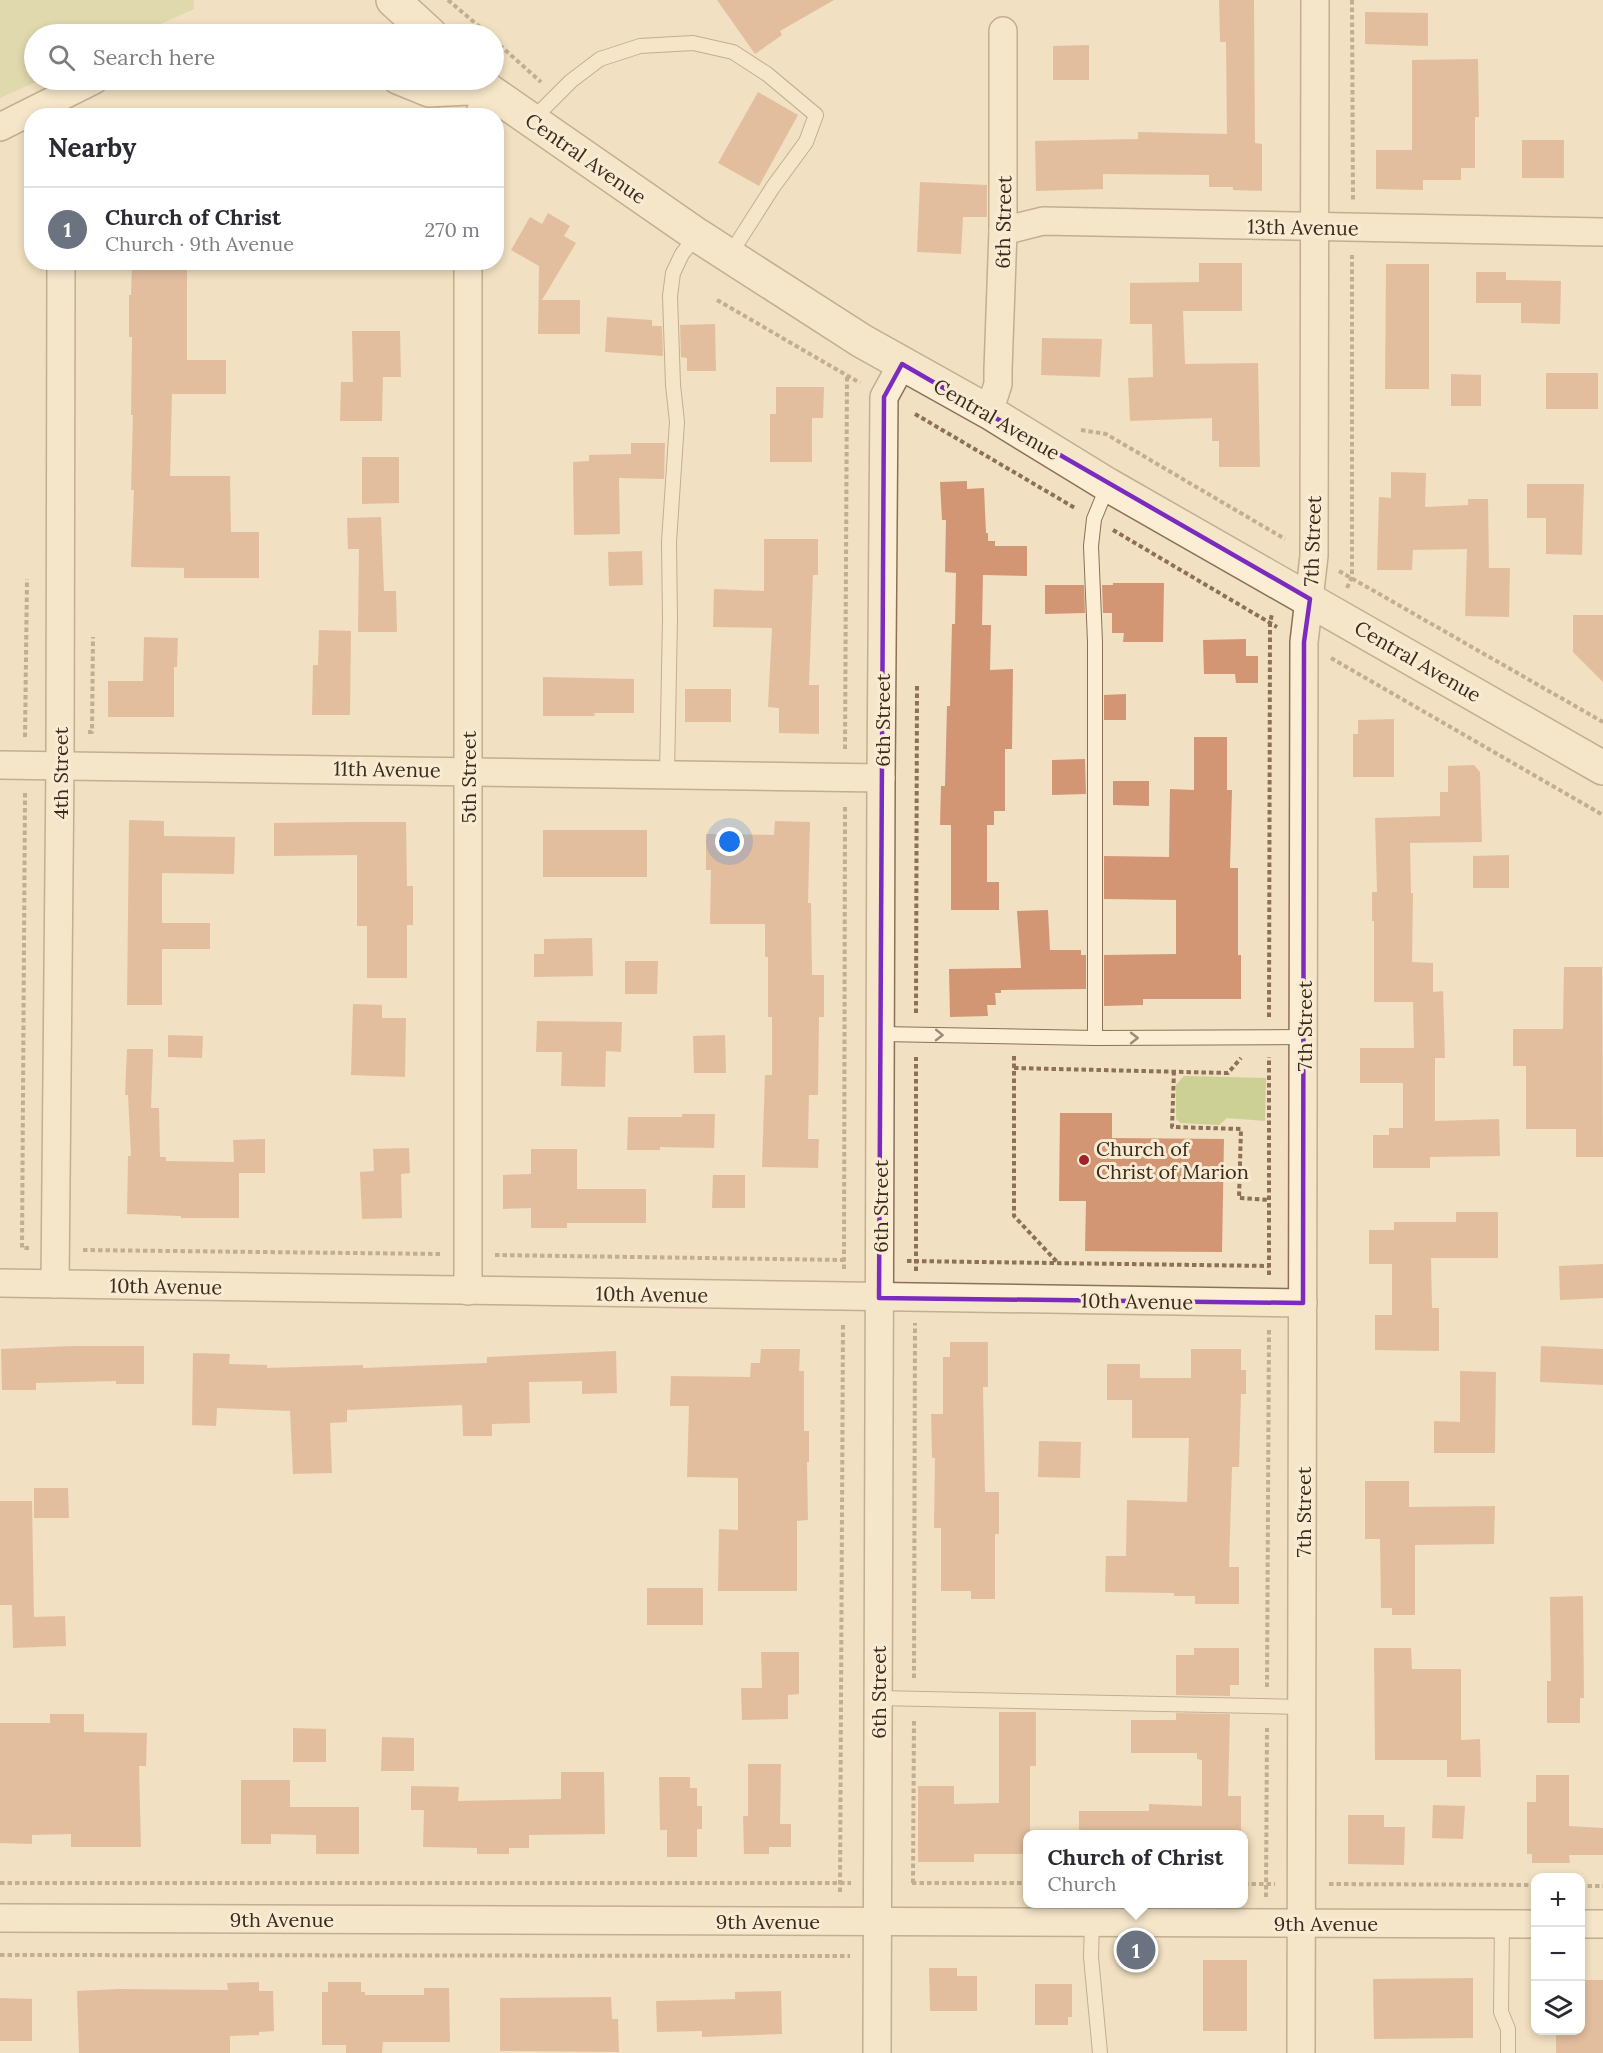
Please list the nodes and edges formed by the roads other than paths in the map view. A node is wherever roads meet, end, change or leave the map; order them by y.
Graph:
1 (393, 0) edge
2 (1315, 0) edge
3 (419, 24) edge
4 (1004, 31) dead end
5 (82, 90) edge
6 (422, 90) edge
7 (482, 95) edge
8 (62, 106) edge
9 (24, 119) edge
10 (532, 120) junction
11 (0, 127) edge
12 (1314, 227) junction
13 (1004, 231) junction
14 (1603, 232) edge
15 (697, 235) junction
16 (729, 256) junction
17 (62, 270) edge
18 (468, 270) edge
19 (902, 364) junction
20 (989, 412) junction
21 (1108, 485) junction
22 (1310, 599) junction
23 (0, 765) edge
24 (60, 765) junction
25 (1603, 768) edge
26 (468, 770) junction
27 (667, 774) junction
28 (881, 778) junction
29 (881, 1034) junction
30 (1304, 1037) junction
31 (1095, 1038) junction
32 (0, 1283) edge
33 (55, 1284) junction
34 (468, 1291) junction
35 (879, 1298) junction
36 (1303, 1303) junction
37 (878, 1698) junction
38 (1302, 1707) junction
39 (0, 1918) edge
40 (878, 1922) junction
41 (1092, 1922) junction
42 (1302, 1923) junction
43 (1502, 1924) junction
44 (1531, 1924) edge
45 (1585, 1924) edge
46 (1603, 1924) edge
47 (877, 2053) edge
48 (1100, 2053) edge
49 (1301, 2053) edge
50 (1508, 2053) edge

1 - 3 street
2 - 12 street, 7th Street
4 - 13 street, 6th Street
5 - 8 street
6 - 7 street, Central Avenue
7 - 10 street, Central Avenue
9 - 11 street
10 - 15 street, Central Avenue
10 - 16 lane
12 - 13 street, 13th Avenue
12 - 14 street, 13th Avenue
12 - 22 street, 7th Street
13 - 20 street, 6th Street
15 - 16 street, Central Avenue
15 - 27 lane
16 - 19 street, Central Avenue
17 - 24 street, 4th Street
18 - 26 street, 5th Street
19 - 20 street, Central Avenue
19 - 28 street, 6th Street
20 - 21 street, Central Avenue
21 - 22 street, Central Avenue
21 - 31 lane
22 - 25 street, Central Avenue
22 - 30 street, 7th Street
23 - 24 street, 11th Avenue
24 - 26 street, 11th Avenue
24 - 33 street, 4th Street
26 - 27 street, 11th Avenue
26 - 34 street, 5th Street
27 - 28 street, 11th Avenue
28 - 29 street, 6th Street
29 -> 31 lane
29 - 35 street, 6th Street
31 -> 30 lane
30 - 36 street, 7th Street
32 - 33 street, 10th Avenue
33 - 34 street, 10th Avenue
34 - 35 street, 10th Avenue
35 - 36 street, 10th Avenue
35 - 37 street, 6th Street
36 - 38 street, 7th Street
37 - 38 lane
37 - 40 street, 6th Street
38 - 42 street, 7th Street
39 - 40 street, 9th Avenue
40 - 41 street, 9th Avenue
40 - 47 street, 6th Street
41 - 42 street, 9th Avenue
41 - 48 lane
42 - 43 street, 9th Avenue
42 - 49 street, 7th Street
43 - 44 street, 9th Avenue
43 - 50 lane
45 - 46 street

